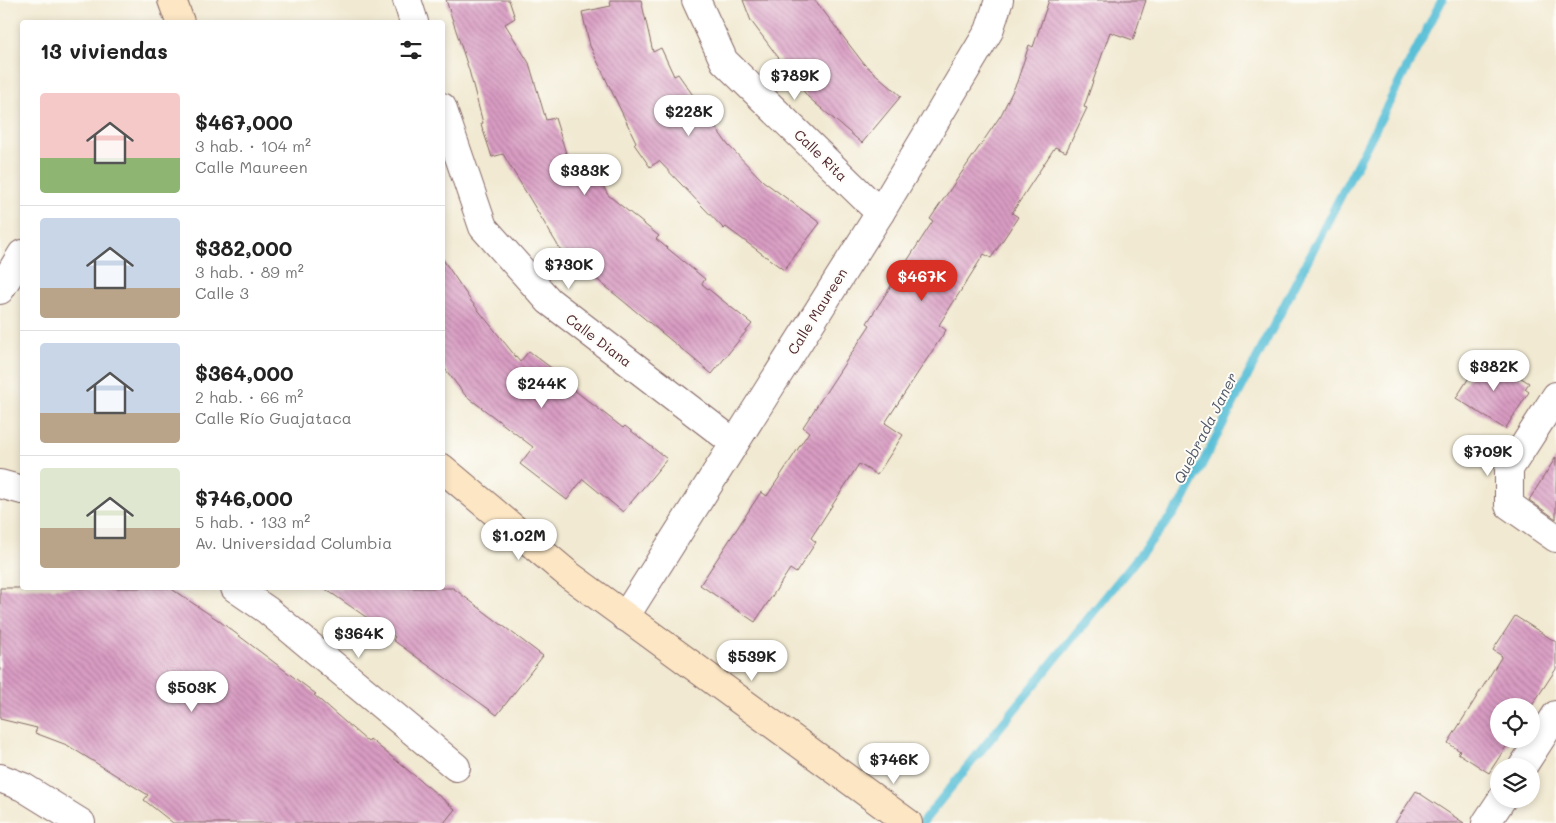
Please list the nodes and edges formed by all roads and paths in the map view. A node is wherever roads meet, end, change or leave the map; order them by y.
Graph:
1 (172, 0) edge
2 (407, 0) edge
3 (696, 0) edge
4 (1000, 0) edge
5 (179, 20) edge
6 (413, 20) edge
7 (445, 116) edge
8 (880, 213) junction
9 (20, 257) edge
10 (0, 290) edge
11 (1556, 396) edge
12 (734, 442) junction
13 (445, 471) edge
14 (0, 484) edge
15 (20, 489) edge
16 (1556, 538) edge
17 (238, 590) edge
18 (625, 617) junction
19 (1556, 715) edge
20 (1528, 758) edge
21 (456, 767) dead end
22 (0, 778) edge
23 (1496, 808) edge
24 (81, 823) edge
25 (908, 823) edge
26 (1486, 823) edge

1 - 5 main road
2 - 6 street
3 - 8 street, Calle Rita
4 - 8 street, Calle Maureen
7 - 12 street, Calle Diana
8 - 12 street, Calle Maureen
9 - 10 street
11 - 16 street
12 - 18 street, Calle Maureen
13 - 18 main road
14 - 15 street
17 - 21 street
18 - 25 main road
19 - 20 street
22 - 24 street
23 - 26 street

